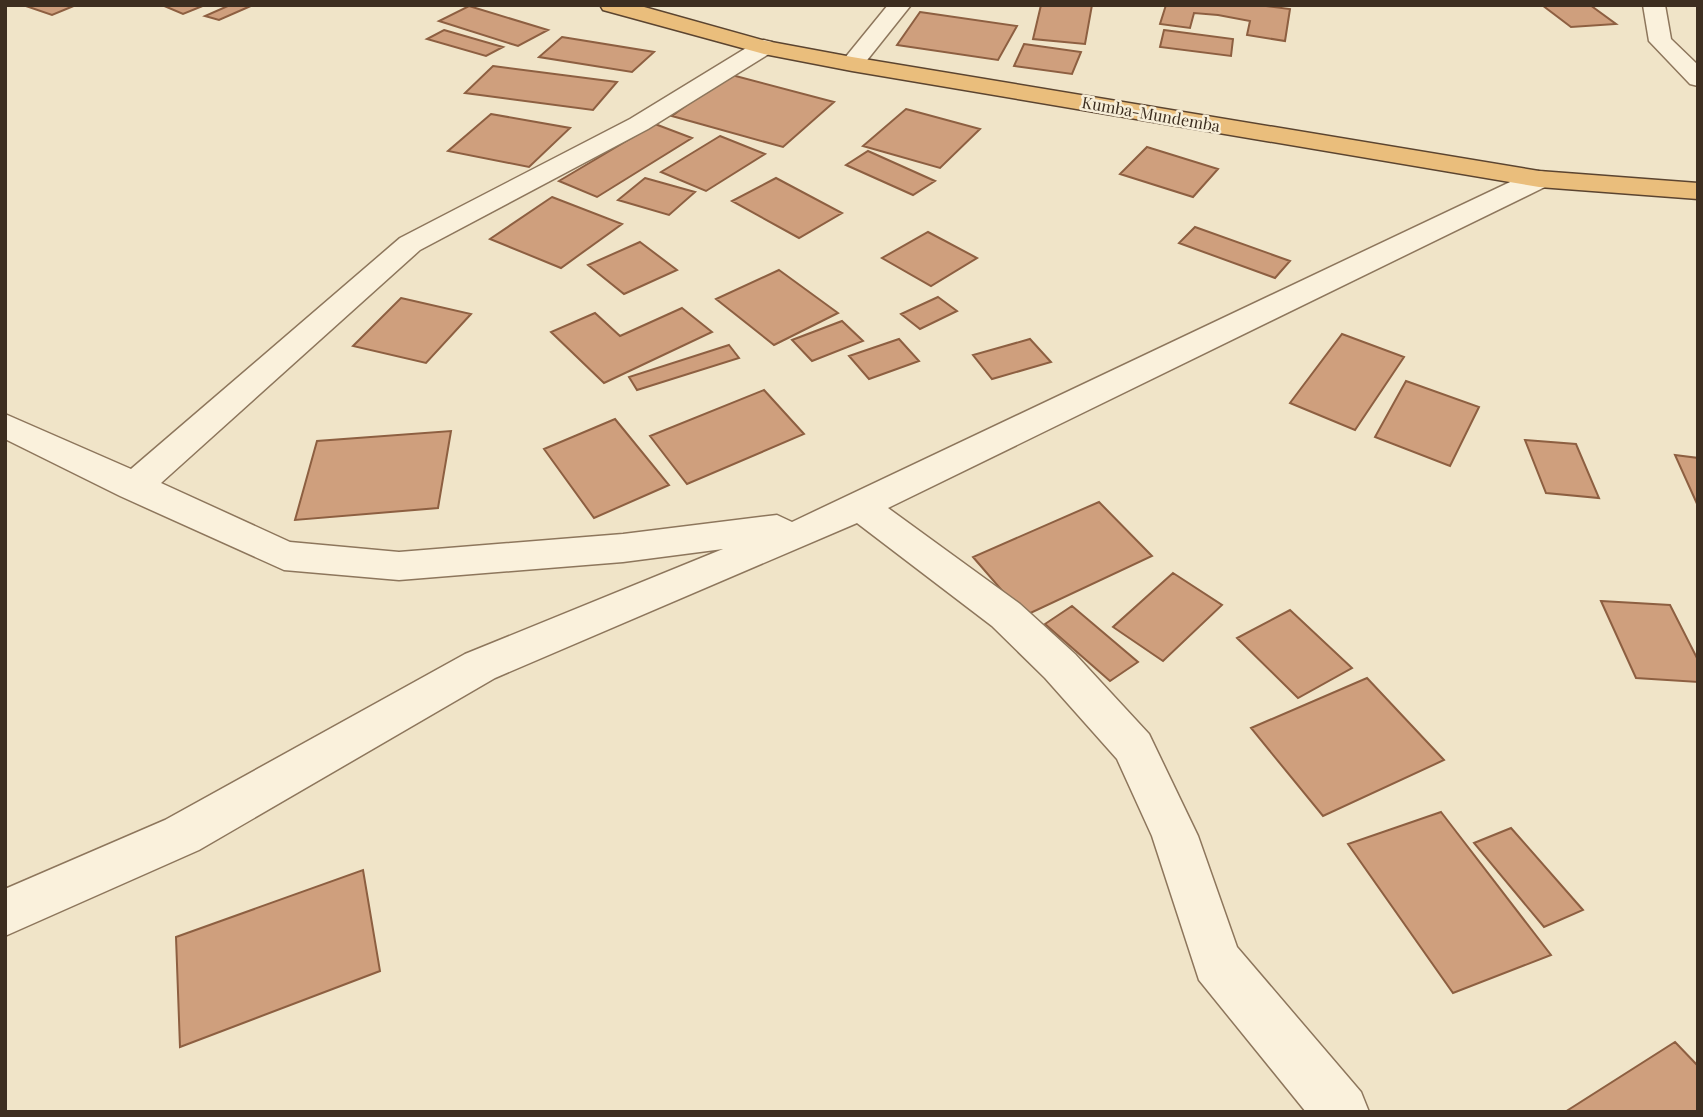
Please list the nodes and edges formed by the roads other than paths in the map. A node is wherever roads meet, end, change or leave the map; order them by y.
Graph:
1 (611, 5) edge
2 (900, 5) edge
3 (1654, 5) edge
4 (764, 47) junction
5 (852, 64) junction
6 (1698, 79) edge
7 (1539, 179) junction
8 (1698, 191) edge
9 (5, 425) edge
10 (133, 487) junction
11 (843, 515) junction
12 (5, 913) edge
13 (1341, 1112) edge

1 - 4 highway, Kumba-Mundemba
2 - 5 street
3 - 6 street
4 - 5 highway, Kumba-Mundemba
4 - 10 street
5 - 7 highway, Kumba-Mundemba
7 - 8 highway, Kumba-Mundemba
7 - 11 street
9 - 10 street
10 - 11 street
11 - 12 street
11 - 13 street

